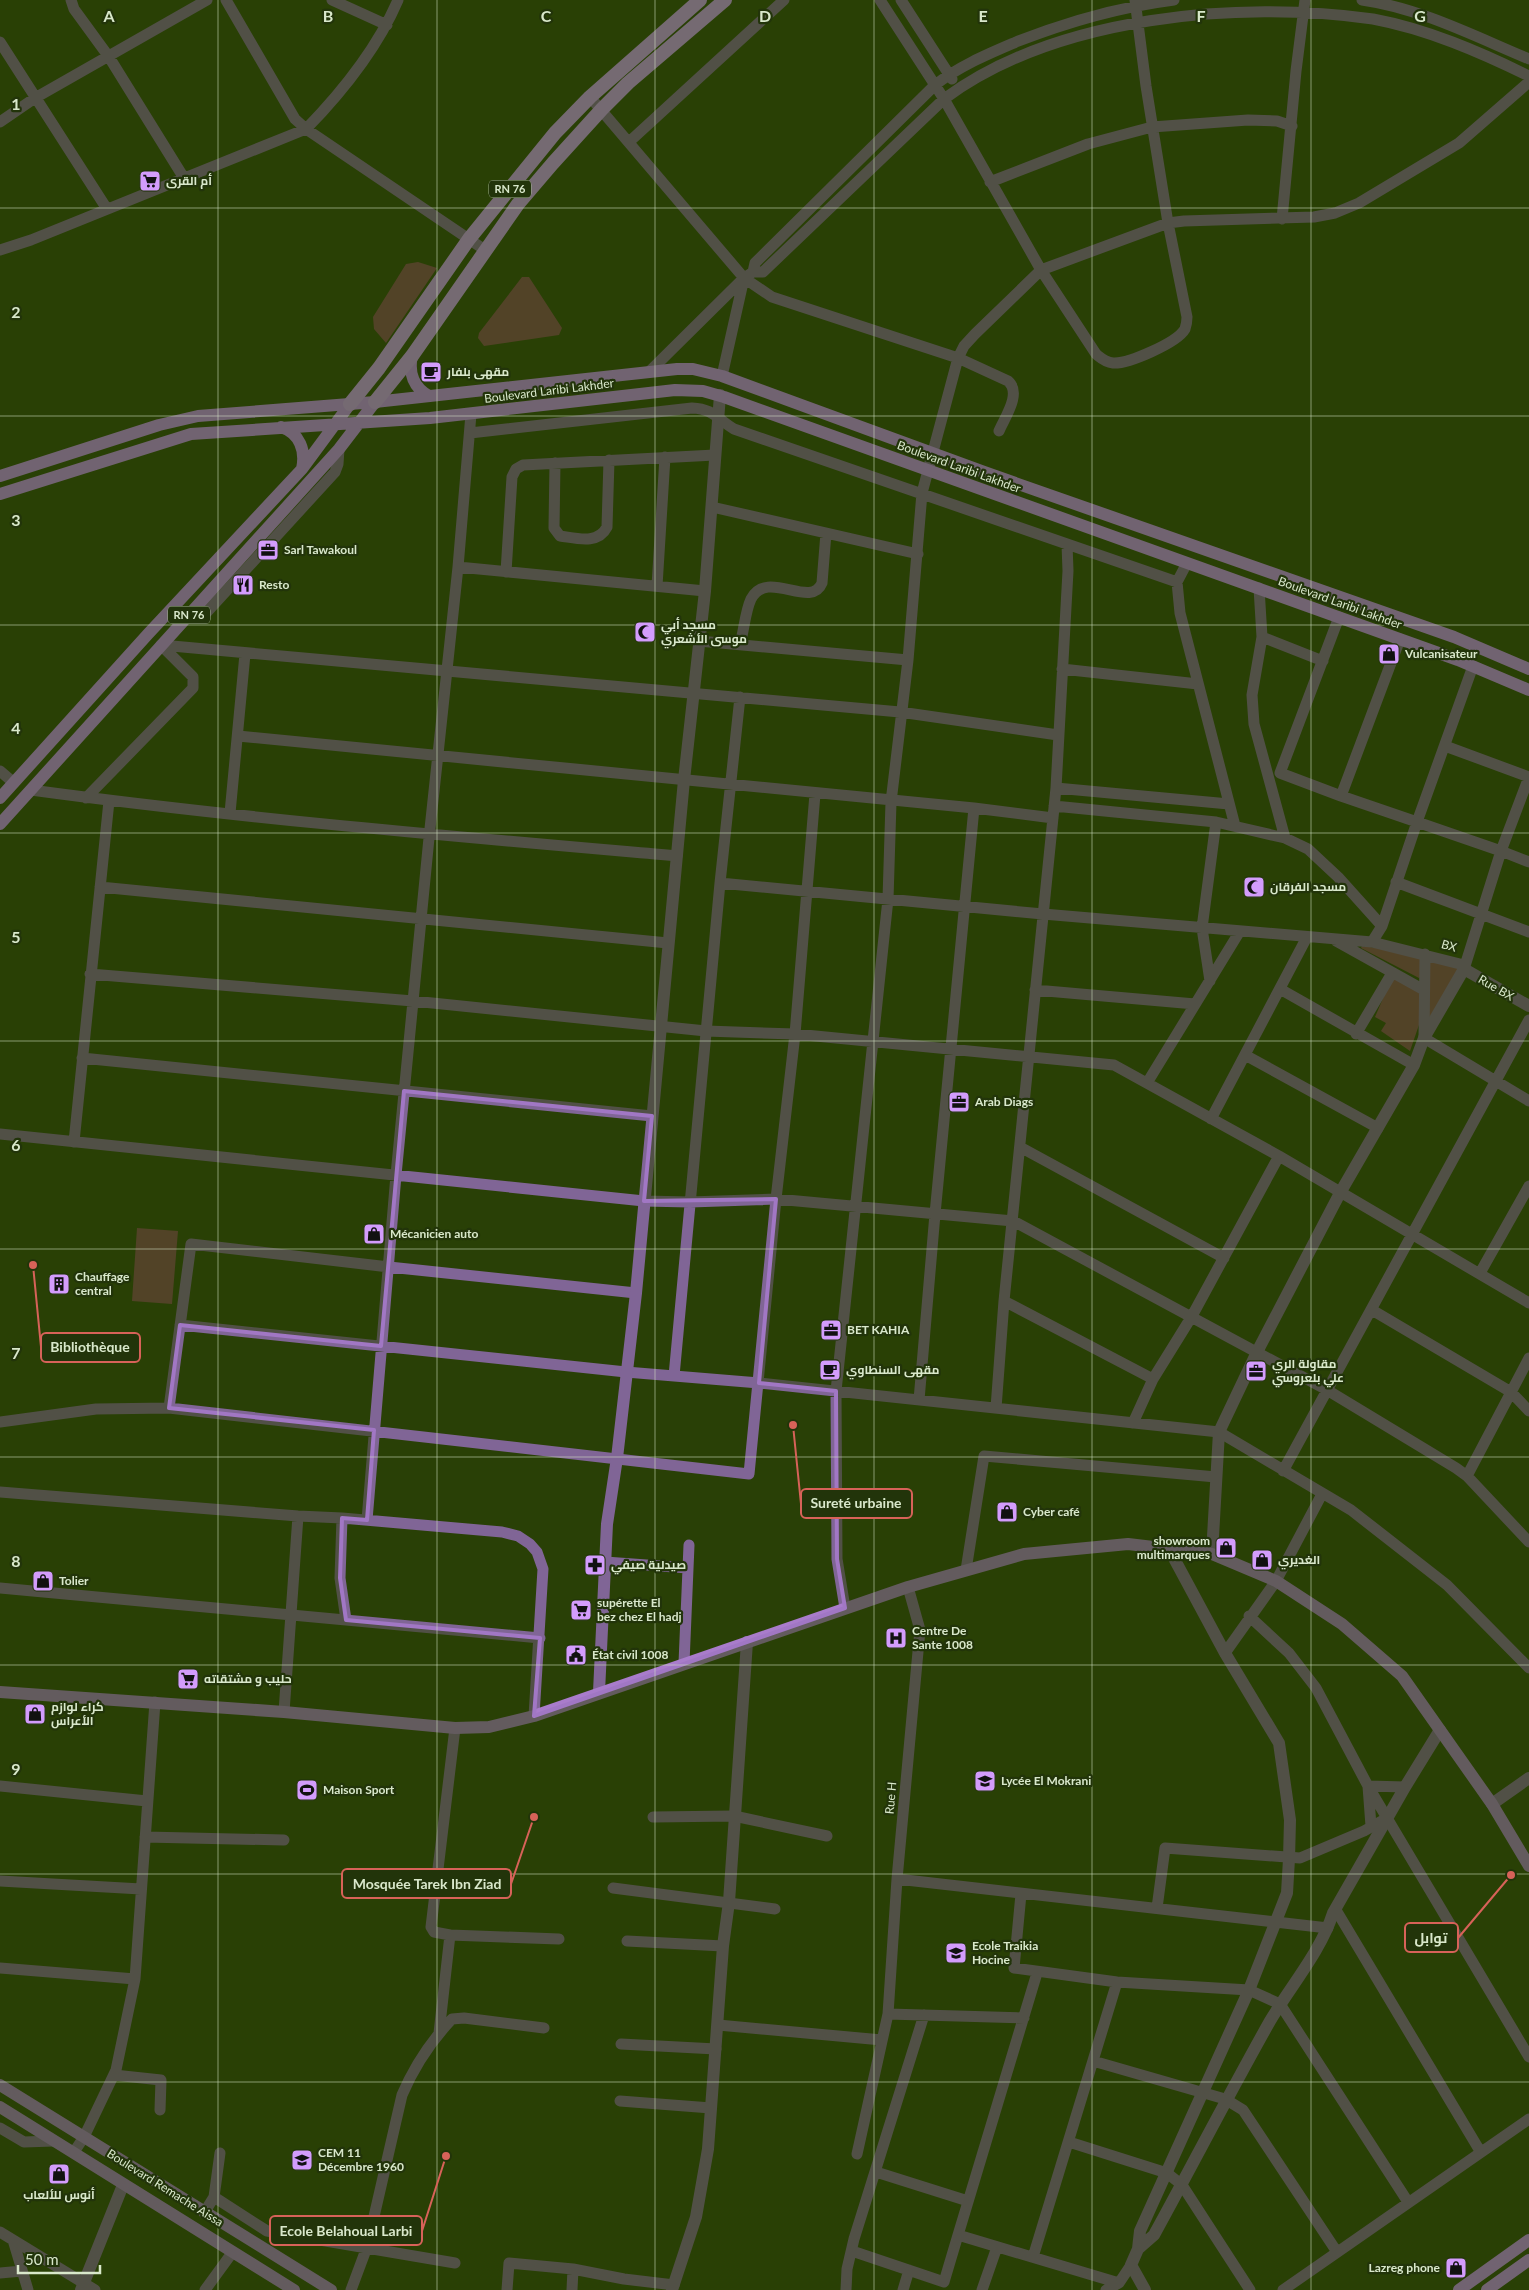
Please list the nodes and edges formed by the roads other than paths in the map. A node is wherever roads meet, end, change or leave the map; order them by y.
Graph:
1 (71, 0) edge
2 (207, 0) edge
3 (226, 0) edge
4 (332, 0) edge
5 (398, 0) edge
6 (700, 0) edge
7 (725, 0) edge
8 (784, 0) edge
9 (880, 0) edge
10 (901, 0) edge
11 (1174, 0) edge
12 (1362, 0) edge
13 (1136, 2) edge
14 (1305, 5) edge
15 (1139, 21) junction
16 (387, 25) junction
17 (0, 42) edge
18 (109, 57) junction
19 (1529, 60) edge
20 (949, 74) junction
21 (1529, 76) edge
22 (1529, 82) edge
23 (935, 85) junction
24 (958, 89) junction
25 (590, 97) junction
26 (36, 98) junction
27 (944, 99) junction
28 (602, 109) junction
29 (0, 122) edge
30 (1292, 126) junction
31 (1152, 127) junction
32 (306, 129) junction
33 (629, 142) junction
34 (184, 178) junction
35 (990, 182) junction
36 (107, 209) junction
37 (1282, 219) junction
38 (1168, 223) junction
39 (469, 239) junction
40 (0, 250) edge
41 (485, 250) junction
42 (448, 270) junction
43 (1041, 270) junction
44 (748, 275) junction
45 (464, 280) junction
46 (412, 356) junction
47 (958, 358) junction
48 (649, 372) junction
49 (722, 376) junction
50 (720, 395) junction
51 (429, 396) junction
52 (375, 402) junction
53 (350, 404) junction
54 (471, 414) junction
55 (718, 415) junction
56 (359, 423) junction
57 (336, 424) junction
58 (281, 427) junction
59 (999, 431) dead end
60 (470, 433) junction
61 (932, 453) junction
62 (715, 455) junction
63 (665, 457) junction
64 (610, 460) junction
65 (554, 463) junction
66 (302, 470) junction
67 (928, 471) junction
68 (0, 476) edge
69 (922, 493) junction
70 (0, 494) edge
71 (712, 507) junction
72 (826, 533) junction
73 (1067, 544) junction
74 (918, 554) junction
75 (1187, 563) junction
76 (458, 567) junction
77 (506, 572) junction
78 (1177, 582) junction
79 (657, 586) junction
80 (1259, 588) junction
81 (705, 591) junction
82 (1339, 617) junction
83 (148, 634) junction
84 (1262, 637) junction
85 (1400, 639) junction
86 (699, 640) junction
87 (740, 644) junction
88 (161, 646) junction
89 (246, 654) junction
90 (908, 660) junction
91 (1324, 661) junction
92 (1473, 666) junction
93 (1529, 669) edge
94 (1062, 670) junction
95 (447, 672) junction
96 (1198, 684) junction
97 (1529, 690) edge
98 (695, 693) junction
99 (740, 697) junction
100 (900, 712) junction
101 (1058, 735) junction
102 (238, 736) junction
103 (1446, 746) junction
104 (438, 756) junction
105 (0, 771) edge
106 (1529, 777) edge
107 (684, 780) junction
108 (14, 783) junction
109 (731, 786) junction
110 (1056, 788) junction
111 (29, 792) junction
112 (816, 794) junction
113 (1341, 796) junction
114 (0, 798) edge
115 (86, 798) junction
116 (109, 801) junction
117 (891, 802) junction
118 (1229, 804) junction
119 (1054, 806) junction
120 (974, 808) junction
121 (230, 813) junction
122 (1053, 818) junction
123 (1216, 822) junction
124 (1417, 822) junction
125 (0, 824) edge
126 (1235, 826) junction
127 (430, 834) junction
128 (1285, 838) junction
129 (1501, 851) junction
130 (677, 856) junction
131 (1529, 862) edge
132 (1396, 882) junction
133 (720, 883) junction
134 (100, 887) junction
135 (808, 892) junction
136 (888, 899) junction
137 (965, 906) junction
138 (1482, 913) junction
139 (1044, 914) junction
140 (421, 918) junction
141 (1382, 926) junction
142 (1202, 928) junction
143 (1240, 931) junction
144 (1529, 932) edge
145 (1307, 937) junction
146 (1332, 939) junction
147 (1372, 942) junction
148 (668, 943) junction
149 (1425, 954) junction
150 (1464, 969) junction
151 (1392, 973) junction
152 (90, 974) junction
153 (1210, 981) junction
154 (1280, 989) junction
155 (1035, 990) junction
156 (1424, 990) junction
157 (413, 1001) junction
158 (1195, 1004) junction
159 (1529, 1006) edge
160 (1529, 1020) edge
161 (660, 1027) junction
162 (706, 1031) junction
163 (795, 1034) junction
164 (1356, 1034) junction
165 (1424, 1038) junction
166 (873, 1041) junction
167 (951, 1049) junction
168 (1245, 1055) junction
169 (1029, 1057) junction
170 (82, 1058) junction
171 (1414, 1066) junction
172 (1494, 1080) junction
173 (1147, 1083) junction
174 (404, 1091) junction
175 (1529, 1101) edge
176 (652, 1116) junction
177 (1211, 1119) junction
178 (1378, 1128) junction
179 (0, 1134) edge
180 (74, 1142) junction
181 (1020, 1147) junction
182 (1279, 1156) junction
183 (396, 1175) junction
184 (1529, 1186) edge
185 (1340, 1193) junction
186 (776, 1199) junction
187 (644, 1200) junction
188 (690, 1202) junction
189 (854, 1208) junction
190 (935, 1214) junction
191 (1013, 1221) junction
192 (1410, 1235) junction
193 (1224, 1258) junction
194 (389, 1267) junction
195 (1480, 1273) junction
196 (636, 1293) junction
197 (1004, 1301) junction
198 (1529, 1303) edge
199 (1372, 1310) junction
200 (1192, 1316) junction
201 (180, 1325) junction
202 (381, 1346) junction
203 (1257, 1352) junction
204 (1529, 1358) edge
205 (626, 1372) junction
206 (674, 1376) junction
207 (1153, 1378) junction
208 (759, 1383) junction
209 (1327, 1390) junction
210 (836, 1391) junction
211 (1511, 1392) junction
212 (919, 1400) junction
213 (169, 1408) junction
214 (996, 1408) junction
215 (1529, 1411) edge
216 (0, 1422) edge
217 (1134, 1423) junction
218 (374, 1430) junction
219 (1219, 1432) junction
220 (617, 1458) junction
221 (1282, 1471) junction
222 (1467, 1476) junction
223 (1216, 1477) junction
224 (0, 1492) edge
225 (1322, 1494) junction
226 (298, 1516) junction
227 (342, 1518) junction
228 (367, 1520) junction
229 (1529, 1542) edge
230 (689, 1545) dead end
231 (1169, 1549) junction
232 (1212, 1554) junction
233 (606, 1562) junction
234 (688, 1568) junction
235 (966, 1570) junction
236 (1276, 1581) junction
237 (908, 1587) junction
238 (0, 1588) edge
239 (845, 1608) junction
240 (292, 1615) junction
241 (1250, 1616) junction
242 (346, 1620) junction
243 (540, 1638) junction
244 (747, 1642) junction
245 (1225, 1653) junction
246 (684, 1663) junction
247 (1529, 1668) edge
248 (0, 1692) edge
249 (599, 1692) junction
250 (156, 1702) junction
251 (284, 1712) junction
252 (534, 1716) junction
253 (455, 1728) junction
254 (1440, 1730) junction
255 (1529, 1778) edge
256 (0, 1786) edge
257 (1368, 1786) junction
258 (1404, 1787) junction
259 (147, 1801) junction
260 (1492, 1804) junction
261 (734, 1816) junction
262 (653, 1817) dead end
263 (1387, 1818) junction
264 (1371, 1826) junction
265 (827, 1836) dead end
266 (145, 1837) junction
267 (284, 1840) dead end
268 (1289, 1858) junction
269 (1529, 1866) edge
270 (897, 1879) junction
271 (0, 1881) edge
272 (614, 1888) dead end
273 (141, 1889) junction
274 (1021, 1894) junction
275 (729, 1902) junction
276 (1157, 1908) junction
277 (775, 1909) dead end
278 (1336, 1910) junction
279 (1277, 1921) junction
280 (1328, 1928) junction
281 (450, 1935) junction
282 (559, 1940) dead end
283 (627, 1941) dead end
284 (723, 1946) junction
285 (0, 1968) edge
286 (1037, 1973) junction
287 (135, 1979) junction
288 (1117, 1982) junction
289 (1250, 1990) junction
290 (1280, 2004) junction
291 (888, 2014) junction
292 (924, 2015) junction
293 (1024, 2018) junction
294 (718, 2025) junction
295 (544, 2028) dead end
296 (439, 2033) junction
297 (882, 2040) junction
298 (621, 2044) dead end
299 (716, 2049) junction
300 (1529, 2057) edge
301 (1093, 2061) junction
302 (114, 2075) junction
303 (0, 2085) edge
304 (1204, 2094) junction
305 (620, 2100) dead end
306 (1225, 2100) junction
307 (0, 2107) edge
308 (711, 2108) junction
309 (160, 2110) dead end
310 (1529, 2119) edge
311 (0, 2128) edge
312 (84, 2137) junction
313 (53, 2141) junction
314 (1069, 2142) junction
315 (1480, 2151) junction
316 (74, 2152) junction
317 (220, 2153) dead end
318 (857, 2154) dead end
319 (876, 2172) junction
320 (1166, 2173) junction
321 (123, 2185) junction
322 (1182, 2185) junction
323 (214, 2197) junction
324 (968, 2201) junction
325 (1408, 2202) junction
326 (204, 2213) junction
327 (268, 2231) junction
328 (0, 2232) edge
329 (958, 2235) junction
330 (13, 2240) junction
331 (1529, 2240) edge
332 (255, 2243) junction
333 (367, 2247) junction
334 (997, 2247) junction
335 (1138, 2249) junction
336 (852, 2251) junction
337 (1337, 2252) junction
338 (232, 2253) junction
339 (1033, 2258) junction
340 (1529, 2260) edge
341 (455, 2263) dead end
342 (1131, 2265) junction
343 (573, 2269) junction
344 (909, 2270) junction
345 (22, 2271) junction
346 (0, 2273) edge
347 (1119, 2283) junction
348 (673, 2287) edge
349 (86, 2288) edge
350 (28, 2290) edge
351 (205, 2290) edge
352 (294, 2290) edge
353 (331, 2290) edge
354 (351, 2290) edge
355 (507, 2290) edge
356 (572, 2290) edge
357 (846, 2290) edge
358 (903, 2290) edge
359 (982, 2290) edge
360 (1106, 2290) edge
361 (1146, 2290) edge
362 (1250, 2290) edge
363 (1283, 2290) edge
364 (1458, 2290) edge
365 (1487, 2290) edge

1 - 18 street
2 - 18 street
3 - 32 street
4 - 16 street
5 - 16 street
6 - 25 highway, RN 76
7 - 28 highway, RN 76
8 - 33 street
9 - 23 street
10 - 20 street
11 - 13 street
12 - 19 street
13 - 15 street
13 - 20 street
14 - 15 street
14 - 21 street
14 - 30 street
15 - 24 street
15 - 31 street
16 - 32 street
17 - 26 street
18 - 26 street
18 - 34 street
20 - 23 street
20 - 24 street
22 - 37 street
23 - 27 street
23 - 44 street
24 - 27 street
25 - 28 street
25 - 39 highway, RN 76
26 - 29 street
26 - 36 street
27 - 35 street
27 - 44 street
28 - 33 street
28 - 41 highway, RN 76
30 - 31 street
30 - 37 street
31 - 35 street
31 - 38 street
32 - 34 street
32 - 39 street
33 - 44 street
34 - 36 street
35 - 43 street
36 - 40 street
37 - 38 street
38 - 43 street
38 - 43 street
39 - 41 street
39 - 42 highway, RN 76
41 - 45 highway, RN 76
42 - 45 highway
42 - 53 highway, RN 76
43 - 47 street
44 - 47 street
44 - 48 street
44 - 49 street
45 - 46 highway, RN 76
46 - 51 main road
46 - 52 highway, RN 76
47 - 59 street
47 - 61 street
48 - 49 main road, Boulevard Laribi Lakhder
48 - 51 main road, Boulevard Laribi Lakhder
49 - 61 main road, Boulevard Laribi Lakhder
50 - 54 main road, Boulevard Laribi Lakhder
50 - 55 street
50 - 67 main road, Boulevard Laribi Lakhder
51 - 52 main road, Boulevard Laribi Lakhder
52 - 53 main road, Boulevard Laribi Lakhder
52 - 56 main road, RN 76
53 - 57 main road, RN 76
53 - 68 main road, Boulevard Laribi Lakhder
54 - 56 main road, Boulevard Laribi Lakhder
54 - 60 street
55 - 60 street
55 - 62 street
55 - 69 street
56 - 57 main road, Boulevard Laribi Lakhder
56 - 88 main road, RN 76
57 - 58 main road, Boulevard Laribi Lakhder
57 - 66 main road, RN 76
58 - 66 main road
58 - 70 main road, Boulevard Laribi Lakhder
60 - 76 street
61 - 67 street
61 - 93 main road, Boulevard Laribi Lakhder
62 - 63 street
62 - 71 street
63 - 64 street
63 - 79 street
64 - 65 street
64 - 65 street
65 - 77 street
66 - 83 main road, RN 76
67 - 69 street
67 - 75 main road, Boulevard Laribi Lakhder
69 - 73 street
69 - 74 street
71 - 72 street
71 - 81 street
72 - 74 street
72 - 87 street
73 - 78 street
73 - 94 street
74 - 90 street
75 - 78 street
75 - 80 main road, Boulevard Laribi Lakhder
76 - 77 street
76 - 95 street
77 - 79 street
78 - 96 street
79 - 81 street
80 - 82 main road, Boulevard Laribi Lakhder
80 - 84 street
81 - 86 street
82 - 85 main road, Boulevard Laribi Lakhder
82 - 91 street
83 - 88 main road
83 - 108 main road, RN 76
84 - 91 street
84 - 128 street
85 - 92 main road, Boulevard Laribi Lakhder
85 - 113 street
86 - 87 street
86 - 98 street
87 - 90 street
88 - 89 street
88 - 111 main road, RN 76
88 - 115 street
89 - 95 street
89 - 102 street
90 - 100 street
91 - 113 street
92 - 97 main road, Boulevard Laribi Lakhder
92 - 103 street
94 - 96 street
94 - 101 street
95 - 98 street
95 - 104 street
96 - 118 street
98 - 99 street
98 - 107 street
99 - 100 street
99 - 109 street
100 - 101 street
100 - 117 street
101 - 110 street
102 - 104 street
102 - 121 street
103 - 106 street
103 - 124 street
104 - 107 street
104 - 127 street
105 - 108 street
106 - 129 street
107 - 109 street
107 - 130 street
108 - 111 main road
108 - 114 main road, RN 76
109 - 112 street
109 - 133 street
110 - 118 street
110 - 119 street
111 - 115 street
111 - 125 main road, RN 76
112 - 117 street
112 - 135 street
113 - 124 street
115 - 116 street
116 - 121 street
116 - 134 street
117 - 120 street
117 - 136 street
118 - 126 street
119 - 122 street
119 - 123 street
120 - 122 street
120 - 137 street
121 - 127 street
122 - 139 street
123 - 126 street
123 - 142 street
124 - 129 street
124 - 132 street
126 - 128 street
127 - 130 street
127 - 140 street
128 - 141 street
129 - 131 street
129 - 138 street
130 - 148 street
132 - 138 street
132 - 141 street
133 - 135 street, BX
133 - 162 street
134 - 140 street
134 - 152 street
135 - 136 street, BX
135 - 163 street
136 - 137 street, BX
136 - 166 street
137 - 139 street, BX
137 - 167 street
138 - 144 street
138 - 150 street
139 - 142 street, BX
139 - 155 street
140 - 148 street
140 - 157 street
141 - 147 street
142 - 143 street, BX
142 - 153 street
143 - 145 street, BX
143 - 153 street
145 - 146 street, BX
145 - 154 street
146 - 147 street, BX
146 - 151 street
147 - 149 street, BX
148 - 161 street
149 - 150 street, BX
149 - 156 street
150 - 159 street, Rue BX
150 - 165 street
151 - 156 street
151 - 164 street
152 - 157 street
152 - 170 street
153 - 158 street
154 - 164 street
154 - 168 street
155 - 158 street
155 - 169 street
156 - 165 street
157 - 161 street
157 - 174 street
158 - 173 street
160 - 172 street
161 - 162 street
161 - 176 street
162 - 163 street
162 - 188 street
163 - 166 street
163 - 186 street
164 - 171 street
165 - 171 street
165 - 172 street
166 - 167 street
166 - 189 street
167 - 169 street
167 - 190 street
168 - 177 street
168 - 178 street
169 - 173 street
169 - 181 street
170 - 174 street
170 - 180 street
171 - 178 street
172 - 175 street
172 - 192 street
173 - 177 street
174 - 176 street
174 - 183 street
176 - 187 street
177 - 182 street
178 - 185 street
179 - 180 street
180 - 183 street
181 - 191 street
181 - 193 street
182 - 185 street
182 - 193 street
183 - 187 street
183 - 194 street
184 - 195 street
185 - 192 street
185 - 203 street
186 - 188 street
186 - 189 street
186 - 208 street
187 - 188 street
187 - 196 street
188 - 206 street
189 - 190 street
189 - 210 street
190 - 191 street
190 - 212 street
191 - 197 street
191 - 200 street
192 - 195 street
192 - 199 street
193 - 200 street
194 - 196 street
194 - 201 street
194 - 202 street
195 - 198 street
196 - 205 street
197 - 207 street
197 - 214 street
199 - 209 street
199 - 211 street
200 - 203 street
200 - 207 street
201 - 202 street
201 - 213 street
202 - 205 street
202 - 218 street
203 - 209 street
203 - 219 street
204 - 211 street
205 - 206 street
205 - 220 street
206 - 208 street
207 - 217 street
208 - 210 street
208 - 220 street
209 - 221 street
209 - 222 street
210 - 212 street
210 - 239 street
211 - 215 street
211 - 222 street
212 - 214 street
213 - 216 street
213 - 218 street
214 - 217 street
217 - 219 street
218 - 220 street
218 - 228 street
219 - 221 street
219 - 223 street
220 - 233 street
221 - 225 street
222 - 229 street
223 - 232 street
223 - 235 street
224 - 226 street
225 - 236 street
225 - 247 street
226 - 227 street
226 - 240 street
227 - 228 street
227 - 242 street
228 - 243 street
230 - 234 street
231 - 232 main road
231 - 235 main road
231 - 245 street
232 - 236 main road
233 - 234 street
233 - 249 street
234 - 246 street
235 - 237 main road
236 - 241 street
236 - 254 main road
237 - 239 main road
237 - 270 street, Rue H
238 - 240 street
239 - 244 main road
240 - 242 street
240 - 251 street
241 - 245 street
241 - 257 street
242 - 243 street
243 - 252 street
244 - 246 main road
244 - 261 street
245 - 268 street
246 - 249 main road
248 - 250 main road
249 - 252 main road
250 - 251 main road
250 - 259 street
251 - 253 main road
252 - 253 main road
253 - 281 street
254 - 258 street
254 - 260 main road
255 - 260 street
256 - 259 street
257 - 258 street
257 - 263 street
257 - 264 street
258 - 263 street
259 - 266 street
260 - 269 main road
261 - 262 street
261 - 265 street
261 - 275 street
263 - 264 street
263 - 278 street
263 - 300 street
264 - 268 street
266 - 267 street
266 - 273 street
268 - 276 street
268 - 279 street
270 - 274 street
270 - 291 street, Rue H
271 - 273 street
272 - 275 street
273 - 287 street
274 - 276 street
274 - 286 street
275 - 277 street
275 - 284 street
276 - 279 street
278 - 280 street
278 - 315 street
279 - 280 street
279 - 289 street
280 - 290 street
281 - 282 street
281 - 296 street
283 - 284 street
284 - 294 street
285 - 287 street
286 - 288 street
286 - 293 street
287 - 302 street
288 - 289 street
288 - 301 street
289 - 290 street
289 - 304 street
290 - 306 street
290 - 325 street
291 - 292 street
291 - 297 street, Rue H
292 - 293 street
292 - 319 street
293 - 324 street
294 - 297 street
294 - 299 street
295 - 296 street
296 - 333 street
297 - 318 street, Rue H
298 - 299 street
299 - 308 street
301 - 304 street
301 - 314 street
302 - 309 street
302 - 312 street
303 - 312 main road, Boulevard Remache Aissa
304 - 306 street
304 - 320 street
305 - 308 street
306 - 322 street
306 - 337 street
307 - 313 main road, Boulevard Remache Aissa
308 - 348 street
310 - 315 street
311 - 313 street
312 - 316 street
312 - 326 main road, Boulevard Remache Aissa
313 - 316 main road, Boulevard Remache Aissa
314 - 320 street
314 - 339 street
315 - 325 street
316 - 321 main road, Boulevard Remache Aissa
317 - 323 street
319 - 324 street
319 - 336 street
320 - 322 street
320 - 335 street
321 - 338 main road, Boulevard Remache Aissa
321 - 349 street
322 - 335 street
322 - 362 street
323 - 326 street
323 - 327 street
324 - 329 street
325 - 337 street
326 - 332 main road, Boulevard Remache Aissa
327 - 332 street
327 - 333 street
328 - 330 street
329 - 334 street
329 - 344 street
330 - 345 street
330 - 349 street
331 - 364 main road
332 - 353 main road, Boulevard Remache Aissa
333 - 341 street
333 - 354 street
334 - 339 street
334 - 359 street
335 - 342 street
336 - 344 street
336 - 357 street
337 - 363 street
338 - 351 street
338 - 352 main road, Boulevard Remache Aissa
339 - 347 street
340 - 365 main road
342 - 347 street
342 - 361 street
343 - 348 street
343 - 355 street
343 - 356 street
344 - 358 street
345 - 346 street
345 - 350 street
347 - 360 street

